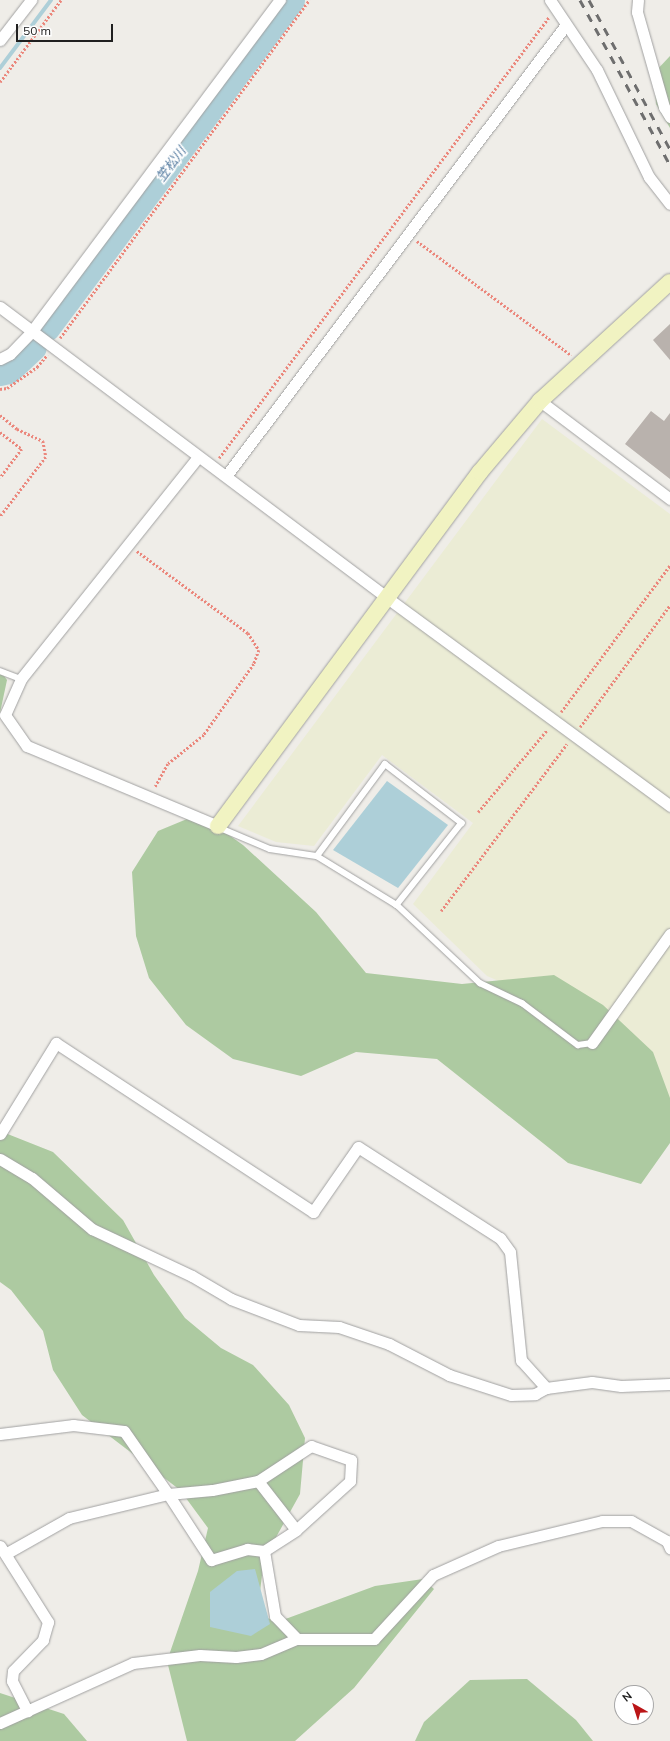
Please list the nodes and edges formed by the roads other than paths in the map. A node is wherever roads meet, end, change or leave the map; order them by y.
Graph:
1 (31, 0) edge
2 (280, 0) edge
3 (638, 0) edge
4 (552, 4) edge
5 (566, 26) junction
6 (0, 40) edge
7 (670, 117) edge
8 (670, 204) edge
9 (670, 282) edge
10 (0, 307) edge
11 (32, 331) junction
12 (0, 359) edge
13 (540, 401) junction
14 (198, 456) junction
15 (226, 476) junction
16 (670, 499) edge
17 (386, 597) junction
18 (0, 671) edge
19 (21, 679) junction
20 (670, 806) edge
21 (218, 826) junction
22 (317, 856) junction
23 (397, 905) junction
24 (670, 934) edge
25 (592, 1043) joint
26 (0, 1134) edge
27 (0, 1159) edge
28 (670, 1384) edge
29 (546, 1388) junction
30 (0, 1434) edge
31 (258, 1481) junction
32 (168, 1494) junction
33 (296, 1530) junction
34 (669, 1543) edge
35 (3, 1550) edge
36 (264, 1551) junction
37 (297, 1639) junction
38 (27, 1711) junction
39 (0, 1723) edge

1 - 6 street
2 - 11 street
3 - 7 street
4 - 5 street
5 - 8 street
5 - 15 street
9 - 13 street
10 - 11 street
11 - 12 street
11 - 14 street
13 - 16 street
13 - 17 street
14 - 15 street
14 - 19 street
15 - 17 street
17 - 20 street
17 - 21 street
18 - 19 lane
19 - 21 street
21 - 22 lane
22 - 23 lane
22 - 23 lane
23 - 25 lane
24 - 25 street
26 - 29 street
27 - 29 street
28 - 29 street
30 - 32 street
31 - 32 street
31 - 33 street
31 - 33 street
32 - 35 street
32 - 36 street
33 - 36 street
34 - 37 street
35 - 38 street
36 - 37 street
37 - 38 street
38 - 39 street

